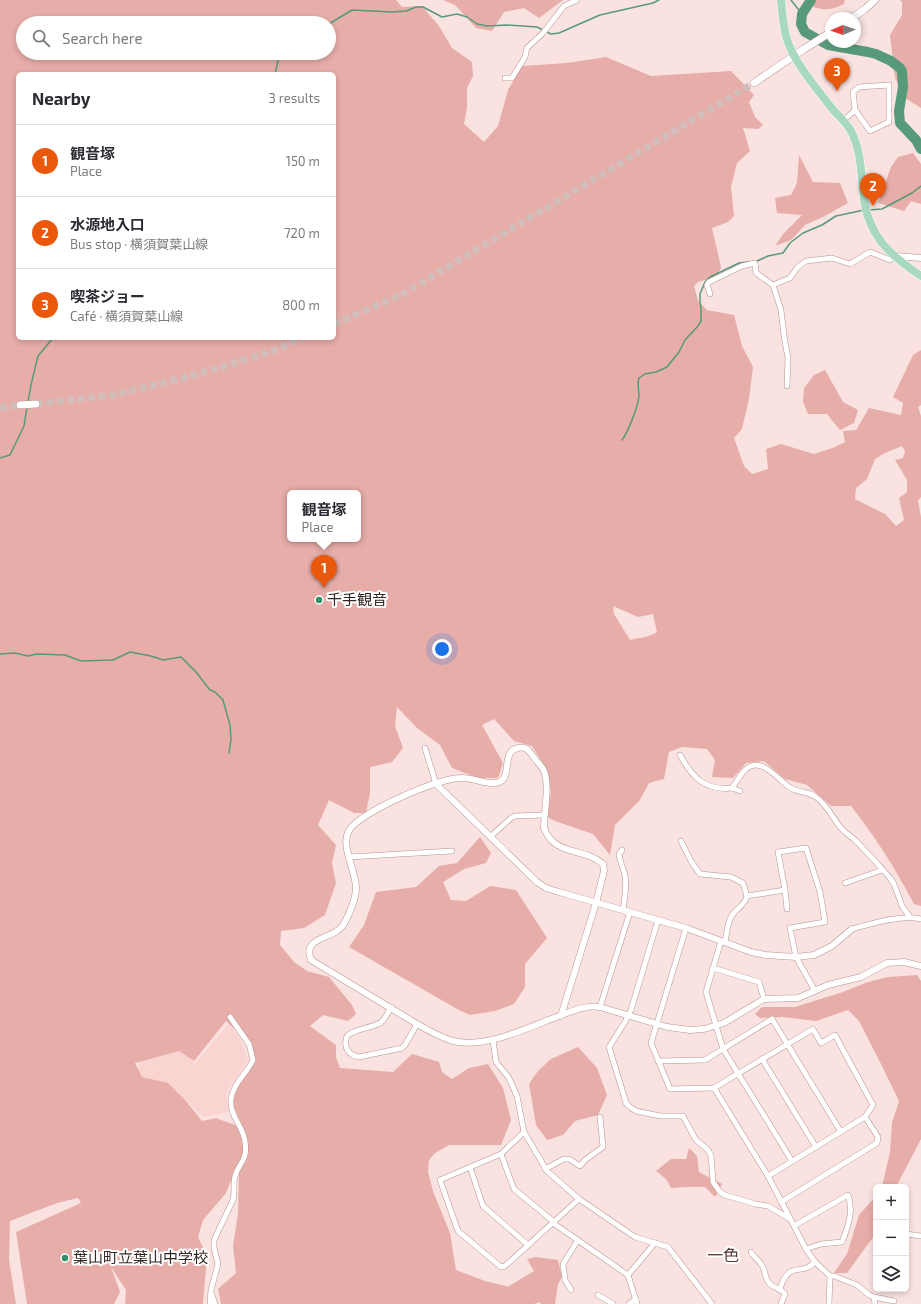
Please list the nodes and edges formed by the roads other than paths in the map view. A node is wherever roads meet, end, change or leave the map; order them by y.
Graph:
1 (577, 0) edge
2 (781, 0) edge
3 (875, 0) edge
4 (861, 12) edge
5 (825, 36) edge
6 (794, 55) junction
7 (505, 78) dead end
8 (754, 83) tunnel mouth
9 (855, 110) junction
10 (843, 121) junction
11 (893, 256) junction
12 (921, 258) edge
13 (921, 276) edge
14 (773, 285) junction
15 (710, 294) dead end
16 (788, 386) dead end
17 (36, 404) tunnel mouth
18 (20, 405) tunnel mouth
19 (425, 748) dead end
20 (680, 754) dead end
21 (436, 784) junction
22 (732, 788) junction
23 (740, 791) dead end
24 (544, 815) junction
25 (490, 836) junction
26 (681, 841) dead end
27 (622, 850) dead end
28 (452, 851) dead end
29 (349, 857) junction
30 (882, 870) junction
31 (845, 883) dead end
32 (785, 890) junction
33 (747, 896) junction
34 (596, 903) junction
35 (788, 909) dead end
36 (623, 910) junction
37 (630, 912) junction
38 (910, 917) junction
39 (921, 919) edge
40 (658, 920) junction
41 (686, 928) junction
42 (852, 930) joint
43 (723, 941) junction
44 (796, 957) junction
45 (921, 966) edge
46 (713, 968) junction
47 (814, 991) junction
48 (764, 999) junction
49 (391, 1007) junction
50 (600, 1007) junction
51 (561, 1016) junction
52 (628, 1016) junction
53 (230, 1017) dead end
54 (417, 1024) junction
55 (656, 1024) junction
56 (716, 1026) junction
57 (493, 1040) junction
58 (787, 1044) junction
59 (723, 1049) junction
60 (762, 1059) junction
61 (658, 1061) junction
62 (739, 1073) junction
63 (714, 1088) junction
64 (600, 1117) dead end
65 (865, 1117) junction
66 (524, 1132) junction
67 (841, 1132) junction
68 (816, 1147) junction
69 (501, 1154) junction
70 (792, 1161) junction
71 (470, 1167) junction
72 (545, 1169) junction
73 (768, 1176) junction
74 (579, 1199) junction
75 (781, 1202) junction
76 (790, 1219) junction
77 (553, 1222) junction
78 (794, 1226) junction
79 (909, 1234) edge
80 (921, 1236) edge
81 (578, 1240) junction
82 (655, 1243) junction
83 (528, 1245) junction
84 (806, 1249) junction
85 (751, 1252) dead end
86 (815, 1262) junction
87 (628, 1275) junction
88 (830, 1276) junction
89 (780, 1289) junction
90 (211, 1290) junction
91 (571, 1290) dead end
92 (598, 1295) dead end
93 (874, 1297) junction
94 (894, 1301) dead end
95 (636, 1302) edge
96 (210, 1304) edge
97 (215, 1304) edge
98 (613, 1304) edge
99 (629, 1304) edge
100 (712, 1304) edge
101 (781, 1304) edge
102 (829, 1304) edge
103 (875, 1304) edge

1 - 7 street
2 - 6 main road
3 - 4 main road
5 - 6 main road
6 - 8 main road
6 - 10 main road
9 - 9 street
9 - 10 street
10 - 11 main road
11 - 12 street
11 - 13 main road
11 - 14 street
14 - 15 street
14 - 16 street
17 - 18 main road
19 - 21 street
20 - 22 street
21 - 24 street
21 - 25 street
21 - 29 street
22 - 23 street
22 - 30 street
24 - 25 street
24 - 34 street
25 - 34 street
26 - 33 street
27 - 36 street
28 - 29 street
29 - 49 street
30 - 31 street
30 - 38 street
32 - 33 street
32 - 35 street
32 - 44 street
33 - 43 street
34 - 36 street
34 - 51 street
36 - 37 street
37 - 40 street
37 - 50 street
38 - 39 street
38 - 42 street
40 - 41 street
40 - 52 street
41 - 43 street
41 - 55 street
42 - 44 street
43 - 44 street
43 - 46 street
44 - 47 street
45 - 47 street
46 - 48 street
46 - 56 street
47 - 48 street
48 - 56 street
49 - 54 street
49 - 54 street
50 - 51 street
50 - 52 street
51 - 57 street
52 - 55 street
52 - 76 street
53 - 90 street
54 - 57 street
55 - 56 street
55 - 61 street
56 - 59 street
57 - 66 street
58 - 59 street
58 - 60 street
58 - 65 street
58 - 67 street
59 - 61 street
59 - 62 street
60 - 62 street
60 - 68 street
61 - 63 street
62 - 63 street
62 - 70 street
63 - 73 street
64 - 72 street
65 - 67 street
65 - 75 street
66 - 69 street
66 - 72 street
67 - 68 street
68 - 70 street
69 - 71 street
69 - 77 street
70 - 73 street
71 - 83 street
71 - 83 street
72 - 74 street
73 - 75 street
74 - 77 street
74 - 82 street
75 - 76 street
76 - 78 street
77 - 81 street
77 - 83 street
78 - 84 street
78 - 84 street
79 - 80 street
81 - 87 street
81 - 91 street
82 - 87 street
82 - 100 street
84 - 86 street
85 - 89 street
86 - 88 street
86 - 89 street
87 - 95 street
88 - 93 street
88 - 102 street
89 - 101 street
90 - 96 street
90 - 97 street
92 - 98 street
93 - 94 street
93 - 103 street
95 - 99 street

